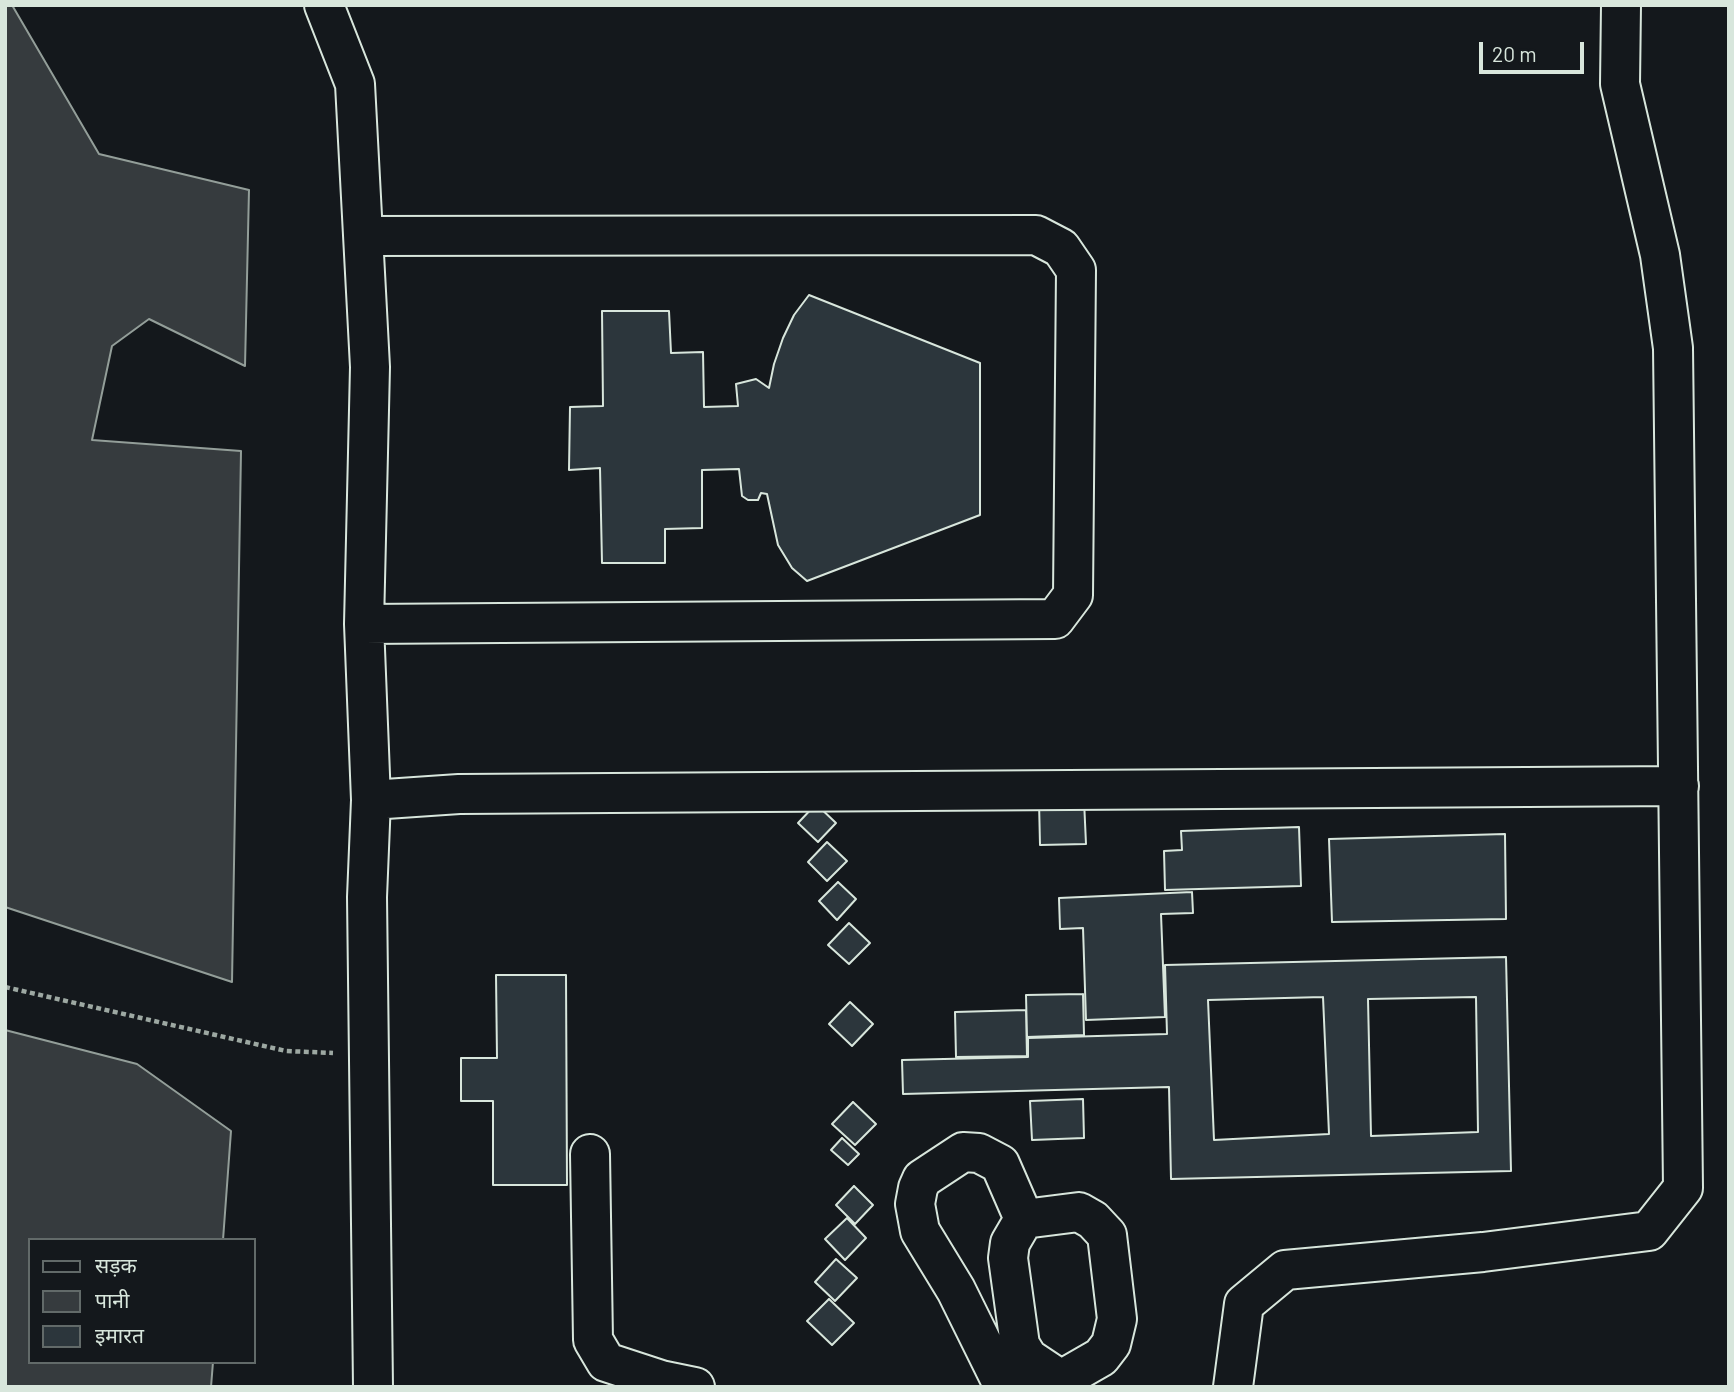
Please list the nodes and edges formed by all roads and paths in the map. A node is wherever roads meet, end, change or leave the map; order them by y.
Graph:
1 (324, 5) edge
2 (1609, 5) edge
3 (1621, 6) edge
4 (363, 236) junction
5 (364, 624) junction
6 (1679, 786) junction
7 (371, 800) junction
8 (5, 987) edge
9 (369, 1055) junction
10 (590, 1154) dead end
11 (1024, 1219) junction
12 (1050, 1385) edge
13 (373, 1387) edge
14 (695, 1387) edge
15 (1004, 1387) edge
16 (1233, 1387) edge

1 - 4 street
2 - 3 street
3 - 6 street
4 - 5 street
4 - 5 street
5 - 7 street
6 - 7 street
6 - 16 street
7 - 9 street
8 - 9 path
9 - 13 street
10 - 14 street
11 - 12 street
11 - 12 street
11 - 15 street

